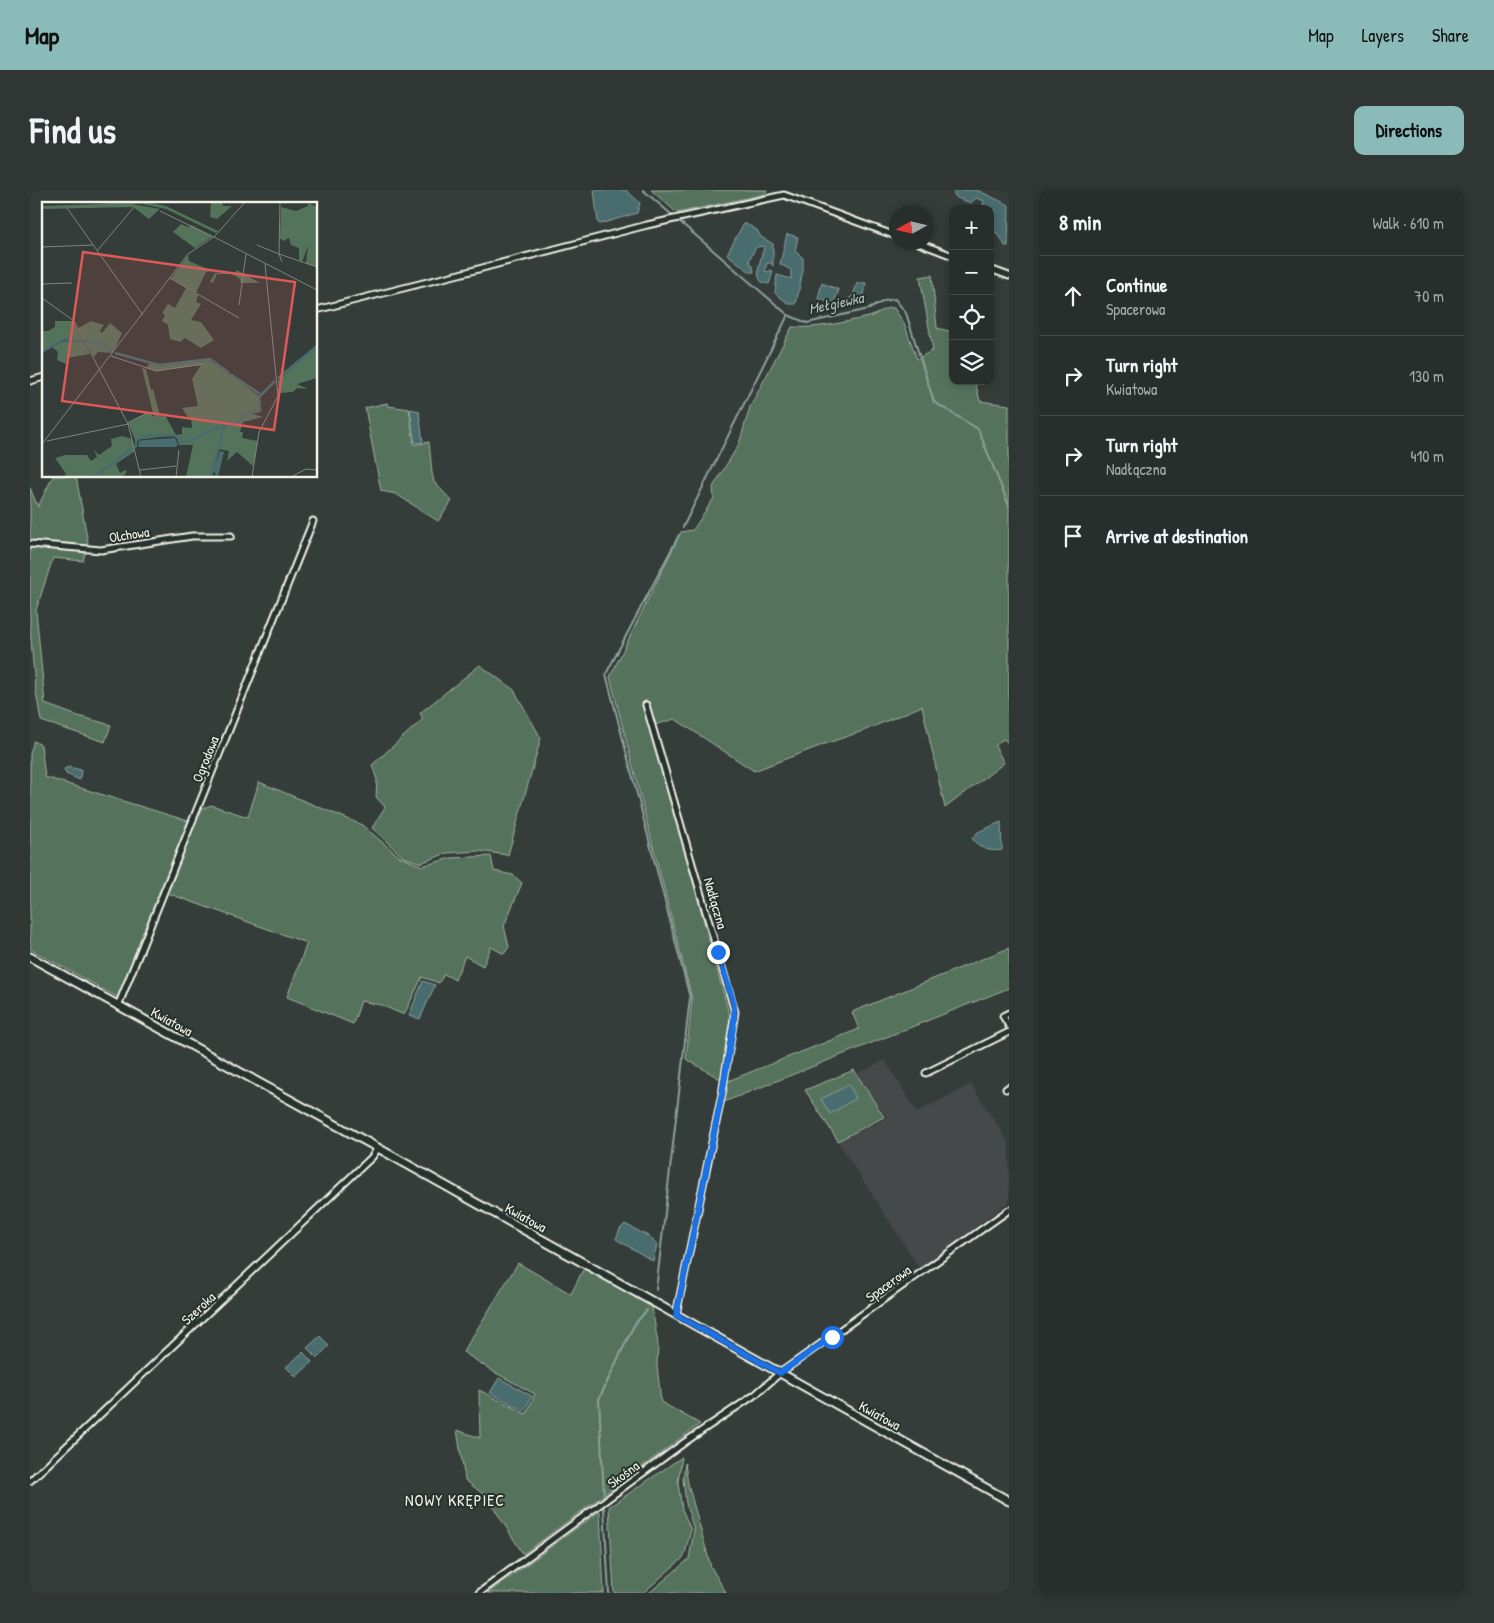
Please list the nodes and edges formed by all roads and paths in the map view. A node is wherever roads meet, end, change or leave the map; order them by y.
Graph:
1 (889, 233) edge
2 (934, 249) edge
3 (949, 254) edge
4 (994, 270) edge
5 (1009, 276) edge
6 (318, 309) edge
7 (313, 521) dead end
8 (231, 536) dead end
9 (30, 544) edge
10 (646, 705) dead end
11 (30, 957) edge
12 (118, 1006) junction
13 (1009, 1013) edge
14 (1009, 1026) edge
15 (1009, 1032) edge
16 (926, 1073) dead end
17 (378, 1148) junction
18 (1009, 1210) edge
19 (676, 1315) junction
20 (780, 1373) junction
21 (30, 1481) edge
22 (1009, 1501) edge
23 (479, 1593) edge

1 - 6 street
2 - 3 street
4 - 5 street
7 - 12 street, Ogrodowa
8 - 9 street, Olchowa
10 - 19 street, Nadłączna
11 - 12 street, Kwiatowa
12 - 17 street, Kwiatowa
13 - 14 street
15 - 16 street
17 - 19 street, Kwiatowa
17 - 21 street, Szeroka
18 - 20 street, Spacerowa
19 - 20 street, Kwiatowa
20 - 22 street, Kwiatowa
20 - 23 street, Skośna

